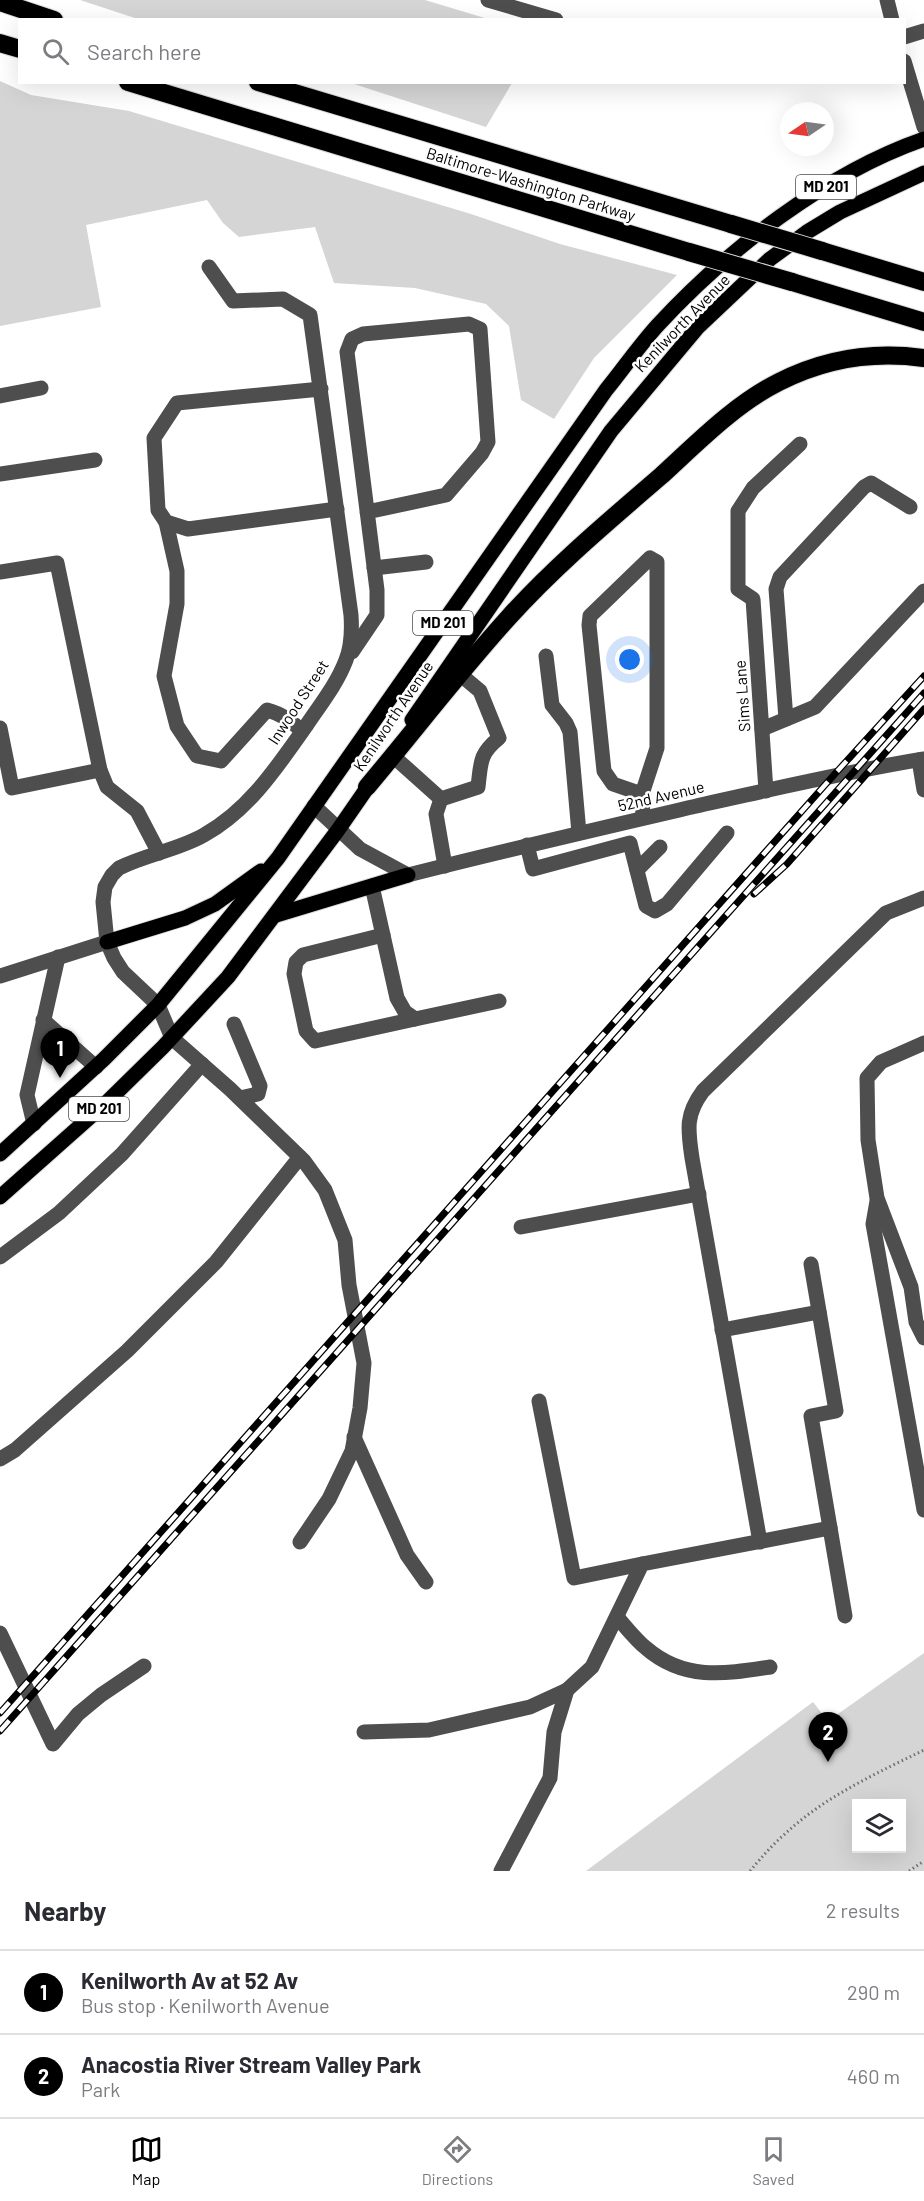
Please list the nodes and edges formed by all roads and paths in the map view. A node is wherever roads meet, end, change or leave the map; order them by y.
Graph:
1 (488, 0) edge
2 (887, 0) edge
3 (0, 2) edge
4 (534, 7) edge
5 (48, 18) edge
6 (553, 18) edge
7 (892, 18) edge
8 (924, 32) edge
9 (906, 36) edge
10 (0, 43) edge
11 (18, 48) edge
12 (906, 68) edge
13 (135, 84) edge
14 (265, 84) edge
15 (924, 127) edge
16 (924, 139) edge
17 (924, 174) edge
18 (209, 267) dead end
19 (924, 282) edge
20 (924, 322) edge
21 (924, 358) edge
22 (41, 388) dead end
23 (321, 389) junction
24 (0, 396) edge
25 (800, 444) dead end
26 (95, 460) dead end
27 (0, 474) edge
28 (910, 507) dead end
29 (337, 509) junction
30 (367, 512) junction
31 (166, 522) junction
32 (426, 562) dead end
33 (374, 568) junction
34 (0, 572) edge
35 (924, 591) edge
36 (546, 656) dead end
37 (347, 659) junction
38 (461, 675) junction
39 (786, 719) junction
40 (0, 728) edge
41 (762, 729) junction
42 (302, 731) junction
43 (393, 756) junction
44 (921, 760) edge
45 (100, 770) junction
46 (367, 787) junction
47 (766, 790) junction
48 (924, 790) edge
49 (642, 794) junction
50 (441, 799) junction
51 (314, 806) junction
52 (643, 818) junction
53 (338, 830) junction
54 (579, 833) junction
55 (727, 833) dead end
56 (527, 846) junction
57 (660, 847) dead end
58 (159, 853) junction
59 (278, 858) junction
60 (445, 866) junction
61 (637, 870) junction
62 (408, 875) junction
63 (372, 886) junction
64 (924, 898) edge
65 (276, 915) junction
66 (383, 936) junction
67 (107, 942) junction
68 (58, 957) junction
69 (0, 976) edge
70 (499, 1000) dead end
71 (158, 1005) junction
72 (415, 1019) junction
73 (43, 1020) junction
74 (234, 1024) dead end
75 (172, 1038) junction
76 (924, 1043) edge
77 (202, 1064) junction
78 (96, 1067) junction
79 (240, 1098) junction
80 (34, 1124) junction
81 (0, 1154) edge
82 (300, 1157) junction
83 (699, 1194) junction
84 (0, 1197) edge
85 (878, 1198) junction
86 (521, 1227) dead end
87 (0, 1257) edge
88 (812, 1264) dead end
89 (819, 1312) junction
90 (722, 1330) junction
91 (924, 1338) edge
92 (539, 1401) dead end
93 (354, 1437) junction
94 (0, 1459) edge
95 (924, 1510) edge
96 (830, 1528) junction
97 (300, 1542) dead end
98 (759, 1542) junction
99 (642, 1564) junction
100 (426, 1582) dead end
101 (845, 1616) dead end
102 (617, 1617) junction
103 (0, 1633) edge
104 (144, 1666) dead end
105 (770, 1667) dead end
106 (567, 1690) junction
107 (364, 1732) dead end
108 (924, 1750) edge
109 (924, 1861) edge
110 (501, 1871) edge
111 (750, 1871) edge
112 (909, 1871) edge

1 - 4 street
2 - 7 street
3 - 5 highway
4 - 6 street
8 - 9 street
10 - 11 highway
12 - 15 street
13 - 20 highway, Baltimore-Washington Parkway, bridge
14 - 19 highway, Baltimore-Washington Parkway, bridge
16 - 51 main road, Kenilworth Avenue / MD 201
17 - 46 main road, Kenilworth Avenue / MD 201
18 - 23 street, Inwood Street
21 - 38 highway
22 - 24 street
23 - 29 street, Inwood Street
23 - 31 street
25 - 41 street, Sims Lane
26 - 27 street
28 - 39 street
29 - 31 street
29 - 37 street, Inwood Street
30 - 30 street
30 - 33 street
31 - 42 street
32 - 33 street
33 - 37 street
34 - 45 street
35 - 39 street
36 - 54 street
37 - 42 street, Inwood Street
38 - 43 highway
38 - 50 street
39 - 41 street
40 - 45 street
41 - 47 street, Sims Lane
42 - 58 street, Inwood Street
43 - 46 highway
43 - 50 street
44 - 47 street, 52nd Avenue
44 - 48 street
45 - 58 street
46 - 53 main road, Kenilworth Avenue / MD 201
47 - 52 street, 52nd Avenue
49 - 49 street
49 - 52 street
50 - 60 street
51 - 53 street
51 - 59 main road, Kenilworth Avenue / MD 201
52 - 54 street, 52nd Avenue
53 - 62 street
53 - 65 main road, Kenilworth Avenue / MD 201
54 - 56 street, 52nd Avenue
55 - 61 street
56 - 60 street, 52nd Avenue
56 - 61 street
57 - 61 street
58 - 67 street, Inwood Street
59 - 67 main road
59 - 71 main road, Kenilworth Avenue / MD 201
60 - 62 street, 52nd Avenue
62 - 63 main road
63 - 65 main road
63 - 66 street
64 - 83 street
65 - 75 main road, Kenilworth Avenue / MD 201
66 - 72 street
66 - 72 street
67 - 68 street
67 - 71 street
68 - 69 street
68 - 73 street
70 - 72 street
71 - 75 street
71 - 78 main road, Kenilworth Avenue / MD 201
73 - 78 street
73 - 80 street
74 - 79 street
75 - 77 street
75 - 84 main road, Kenilworth Avenue / MD 201
76 - 85 street
77 - 79 street
77 - 87 street
78 - 80 main road, Kenilworth Avenue / MD 201
79 - 82 street
80 - 81 main road, Kenilworth Avenue / MD 201
82 - 93 street
82 - 94 street
83 - 86 street
83 - 90 street
85 - 91 street
85 - 95 street
88 - 89 street
89 - 90 street
89 - 96 street
90 - 98 street
92 - 99 street
93 - 97 street
93 - 100 street
96 - 98 street
96 - 101 street
98 - 99 street
99 - 102 street
102 - 105 street
102 - 106 street
103 - 104 street
106 - 107 street
106 - 110 street
108 - 111 path
109 - 112 path

